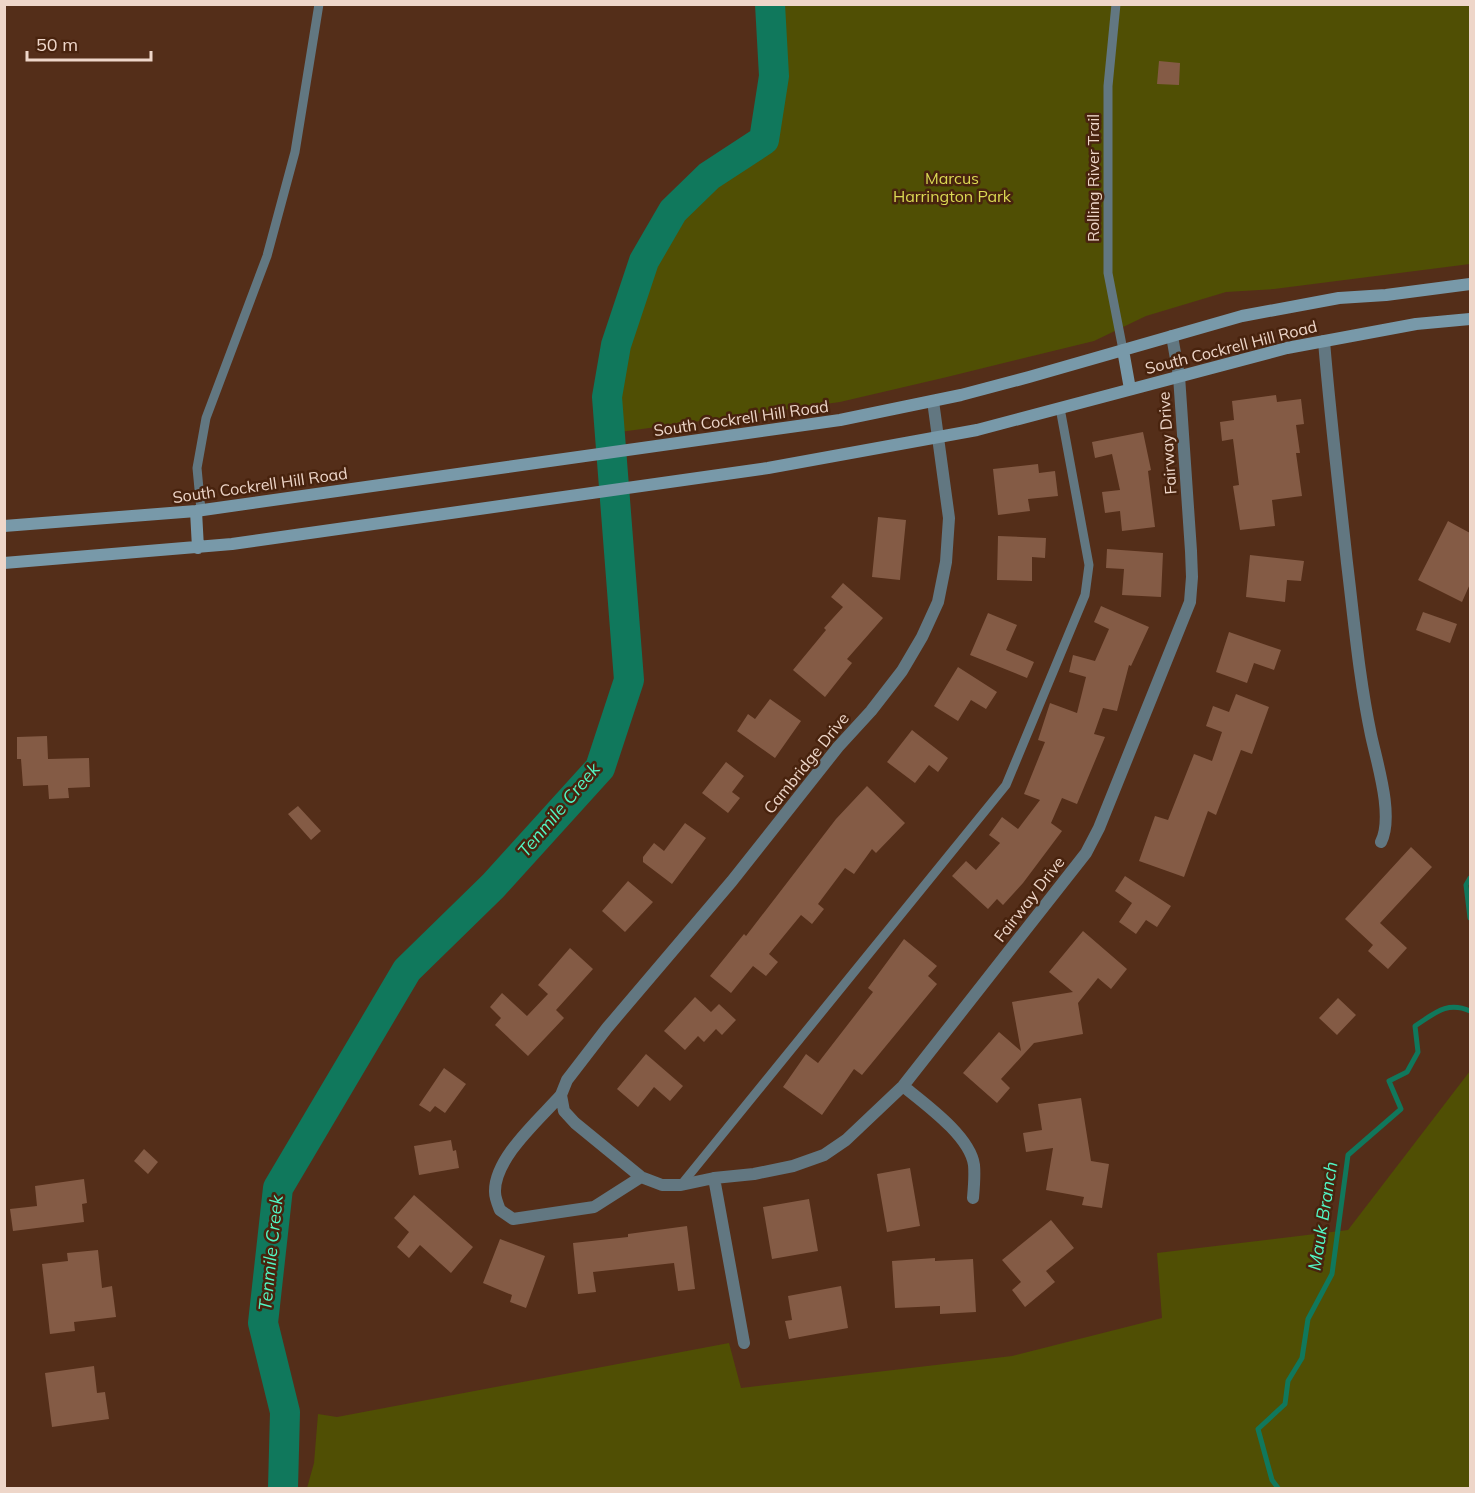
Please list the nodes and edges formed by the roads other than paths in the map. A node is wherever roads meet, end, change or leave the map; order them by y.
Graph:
1 (319, 4) edge
2 (1116, 4) edge
3 (1470, 284) edge
4 (1470, 319) edge
5 (1172, 336) junction
6 (1324, 340) junction
7 (1123, 350) junction
8 (1179, 376) junction
9 (1130, 389) junction
10 (933, 401) junction
11 (1059, 408) junction
12 (939, 437) junction
13 (198, 511) junction
14 (4, 526) edge
15 (198, 548) junction
16 (4, 563) edge
17 (1381, 842) dead end
18 (903, 1086) junction
19 (561, 1095) junction
20 (641, 1177) junction
21 (714, 1178) junction
22 (681, 1185) junction
23 (973, 1198) dead end
24 (744, 1344) dead end

1 - 13 lane
2 - 7 lane, Rolling River Trail
3 - 5 main road, South Cockrell Hill Road
4 - 6 main road, South Cockrell Hill Road
5 - 7 main road, South Cockrell Hill Road
5 - 8 street, Fairway Drive
6 - 8 main road, South Cockrell Hill Road
6 - 17 street
7 - 9 main road
7 - 10 main road, South Cockrell Hill Road
8 - 9 main road, South Cockrell Hill Road
8 - 18 street, Fairway Drive
9 - 11 main road, South Cockrell Hill Road
10 - 12 street, Cambridge Drive
10 - 13 main road, South Cockrell Hill Road
11 - 12 main road, South Cockrell Hill Road
11 - 22 lane
12 - 15 main road, South Cockrell Hill Road
12 - 19 street, Cambridge Drive
13 - 14 main road, South Cockrell Hill Road
13 - 15 main road
15 - 16 main road, South Cockrell Hill Road
18 - 21 street, Fairway Drive
18 - 23 street
19 - 20 street
19 - 20 street, Cambridge Drive
20 - 22 street
21 - 22 street
21 - 24 street

